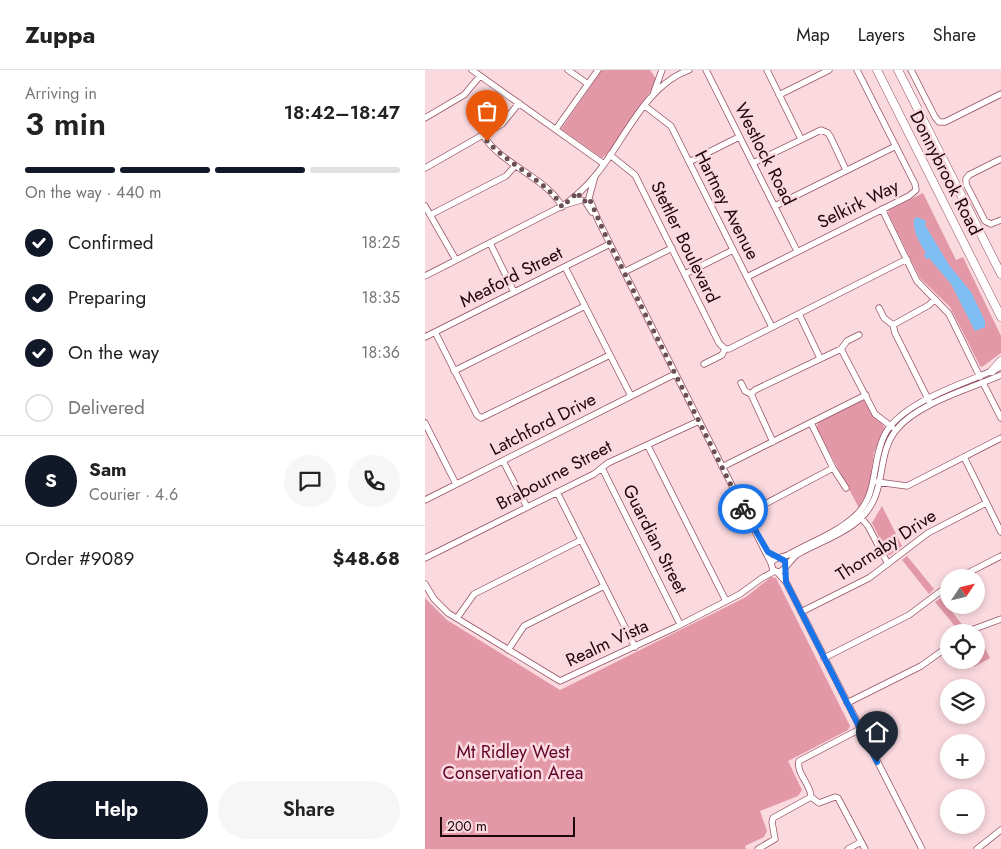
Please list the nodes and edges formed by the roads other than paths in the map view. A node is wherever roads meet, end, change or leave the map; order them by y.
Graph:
1 (472, 70) edge
2 (568, 70) edge
3 (598, 70) edge
4 (654, 70) edge
5 (662, 70) edge
6 (689, 70) edge
7 (706, 70) edge
8 (767, 70) edge
9 (829, 70) edge
10 (857, 70) edge
11 (877, 70) edge
12 (898, 70) edge
13 (911, 70) edge
14 (670, 71) edge
15 (480, 76) junction
16 (660, 78) junction
17 (670, 80) junction
18 (588, 84) junction
19 (1001, 94) edge
20 (779, 95) junction
21 (652, 96) junction
22 (519, 103) junction
23 (645, 106) junction
24 (425, 118) edge
25 (556, 129) junction
26 (483, 134) junction
27 (739, 137) junction
28 (801, 139) junction
29 (896, 146) junction
30 (610, 155) junction
31 (1001, 159) edge
32 (689, 162) junction
33 (753, 163) junction
34 (604, 164) junction
35 (515, 166) junction
36 (425, 168) edge
37 (846, 170) junction
38 (595, 176) junction
39 (581, 191) junction
40 (586, 198) junction
41 (425, 206) edge
42 (563, 206) junction
43 (775, 206) junction
44 (881, 209) junction
45 (430, 214) junction
46 (1001, 220) edge
47 (490, 243) junction
48 (610, 244) junction
49 (672, 248) junction
50 (733, 250) junction
51 (797, 251) junction
52 (907, 259) junction
53 (456, 260) junction
54 (565, 266) junction
55 (624, 272) junction
56 (685, 274) junction
57 (1001, 274) edge
58 (425, 276) edge
59 (747, 277) junction
60 (514, 292) junction
61 (935, 299) junction
62 (585, 306) junction
63 (879, 308) dead end
64 (799, 314) junction
65 (1001, 317) edge
66 (893, 325) junction
67 (772, 327) junction
68 (435, 332) junction
69 (859, 335) dead end
70 (425, 337) edge
71 (725, 349) junction
72 (841, 349) junction
73 (610, 355) junction
74 (820, 358) junction
75 (1001, 361) edge
76 (704, 364) dead end
77 (1001, 367) edge
78 (454, 371) junction
79 (991, 371) junction
80 (675, 374) junction
81 (1001, 375) edge
82 (982, 380) junction
83 (741, 383) dead end
84 (751, 394) junction
85 (865, 395) junction
86 (631, 396) junction
87 (930, 402) junction
88 (1001, 418) edge
89 (699, 421) junction
90 (811, 422) junction
91 (425, 423) edge
92 (893, 428) junction
93 (427, 432) edge
94 (1001, 438) edge
95 (773, 442) junction
96 (648, 446) junction
97 (964, 457) junction
98 (503, 461) junction
99 (602, 468) junction
100 (722, 468) junction
101 (833, 468) junction
102 (877, 482) junction
103 (455, 484) junction
104 (846, 488) dead end
105 (557, 492) junction
106 (425, 500) edge
107 (986, 503) junction
108 (527, 507) junction
109 (746, 514) junction
110 (862, 518) junction
111 (1001, 532) edge
112 (581, 540) junction
113 (768, 552) junction
114 (1001, 556) edge
115 (779, 557) junction
116 (425, 558) edge
117 (771, 564) junction
118 (888, 564) junction
119 (785, 567) junction
120 (976, 569) edge
121 (776, 572) junction
122 (762, 578) junction
123 (786, 582) junction
124 (425, 584) edge
125 (604, 586) junction
126 (940, 592) edge
127 (726, 601) junction
128 (801, 612) junction
129 (457, 618) junction
130 (1001, 620) edge
131 (680, 624) junction
132 (985, 625) edge
133 (635, 647) junction
134 (508, 650) junction
135 (940, 652) edge
136 (824, 658) junction
137 (847, 703) junction
138 (860, 729) junction
139 (811, 798) junction
140 (1001, 830) edge
141 (861, 842) junction
142 (758, 849) edge
143 (848, 849) edge
144 (865, 849) edge
145 (922, 849) edge
146 (977, 849) edge

1 - 15 street
2 - 18 street
3 - 18 street
4 - 16 street
5 - 16 street
6 - 17 street
7 - 27 street, Westlock Road
8 - 20 street
9 - 20 street
10 - 29 street, Selkirk Way
11 - 65 main road, Donnybrook Road
12 - 57 main road, Donnybrook Road
13 - 19 street
14 - 17 street
15 - 22 street
15 - 24 street
16 - 17 street
16 - 21 street
17 - 21 street
18 - 25 street
20 - 28 street
21 - 23 street
22 - 25 street
22 - 26 street
23 - 30 street
23 - 32 street, Hartney Avenue
25 - 34 street
26 - 35 street
26 - 36 street
27 - 32 street
27 - 33 street, Westlock Road
28 - 33 street
28 - 37 street
29 - 37 street
29 - 44 street, Selkirk Way
30 - 34 street
30 - 49 street, Stettler Boulevard
31 - 46 street
32 - 50 street, Hartney Avenue
33 - 43 street, Westlock Road
34 - 38 street
35 - 42 street
35 - 45 street
37 - 43 street
38 - 39 street
38 - 40 street
39 - 40 street
39 - 40 street
39 - 42 street
40 - 42 street
40 - 48 street
41 - 45 street
42 - 47 street
43 - 51 street, Westlock Road
44 - 51 street, Selkirk Way
44 - 52 street
45 - 53 street
47 - 53 street
47 - 60 street
48 - 54 street, Meaford Street
48 - 55 street
49 - 55 street
49 - 56 street, Stettler Boulevard
50 - 56 street
50 - 59 street, Hartney Avenue
51 - 59 street, Selkirk Way
52 - 61 street
52 - 64 street
53 - 58 street
54 - 60 street, Meaford Street
54 - 62 street
55 - 80 street
56 - 71 street, Stettler Boulevard
59 - 67 street, Hartney Avenue
60 - 68 street, Meaford Street
61 - 66 street
61 - 82 street
62 - 73 street
62 - 78 street
63 - 66 street
64 - 67 street
64 - 74 street
66 - 87 street
67 - 71 street
68 - 70 street, Meaford Street
68 - 78 street
69 - 72 street
71 - 76 street
72 - 74 street
72 - 85 street
73 - 78 street
73 - 86 street
74 - 84 street
75 - 79 main road
77 - 79 street
79 - 82 street
80 - 86 street, Latchford Drive
80 - 89 street
81 - 82 street
82 - 87 street
82 - 88 street
83 - 84 street
84 - 95 street
85 - 90 street
85 - 92 street
86 - 98 street, Latchford Drive
87 - 92 street
89 - 96 street, Brabourne Street
89 - 100 street
90 - 95 street
90 - 101 street
91 - 93 street
92 - 102 street
93 - 103 street
94 - 97 street
95 - 100 street
96 - 99 street, Brabourne Street
96 - 127 street
97 - 102 street
97 - 107 street
98 - 103 street, Latchford Drive
98 - 108 street
99 - 105 street, Brabourne Street
99 - 131 street, Guardian Street
100 - 109 street
101 - 104 street
101 - 109 street
102 - 110 street
102 - 115 street, Realm Vista
103 - 106 street, Latchford Drive
105 - 108 street, Brabourne Street
105 - 112 street
107 - 111 street
107 - 118 street, Thornaby Drive
108 - 116 street, Brabourne Street
109 - 113 street
110 - 118 street
110 - 119 street, Realm Vista
112 - 125 street
112 - 129 street
113 - 115 street
113 - 117 street
114 - 120 street
115 - 117 street, Realm Vista
115 - 119 street
117 - 121 street
117 - 122 street, Realm Vista
118 - 128 street, Thornaby Drive
119 - 121 street, Realm Vista
119 - 123 street
121 - 122 street, Realm Vista
121 - 123 street
122 - 127 street, Realm Vista
123 - 128 street
124 - 129 street, Realm Vista
125 - 133 street
125 - 134 street
126 - 136 street
127 - 131 street, Realm Vista
128 - 136 street
129 - 134 street, Realm Vista
130 - 132 street
131 - 133 street, Realm Vista
133 - 134 street, Realm Vista
135 - 137 street
136 - 137 street
137 - 138 street
138 - 139 street
138 - 145 street
139 - 141 street
139 - 142 street
140 - 146 street
141 - 143 street
141 - 144 street

